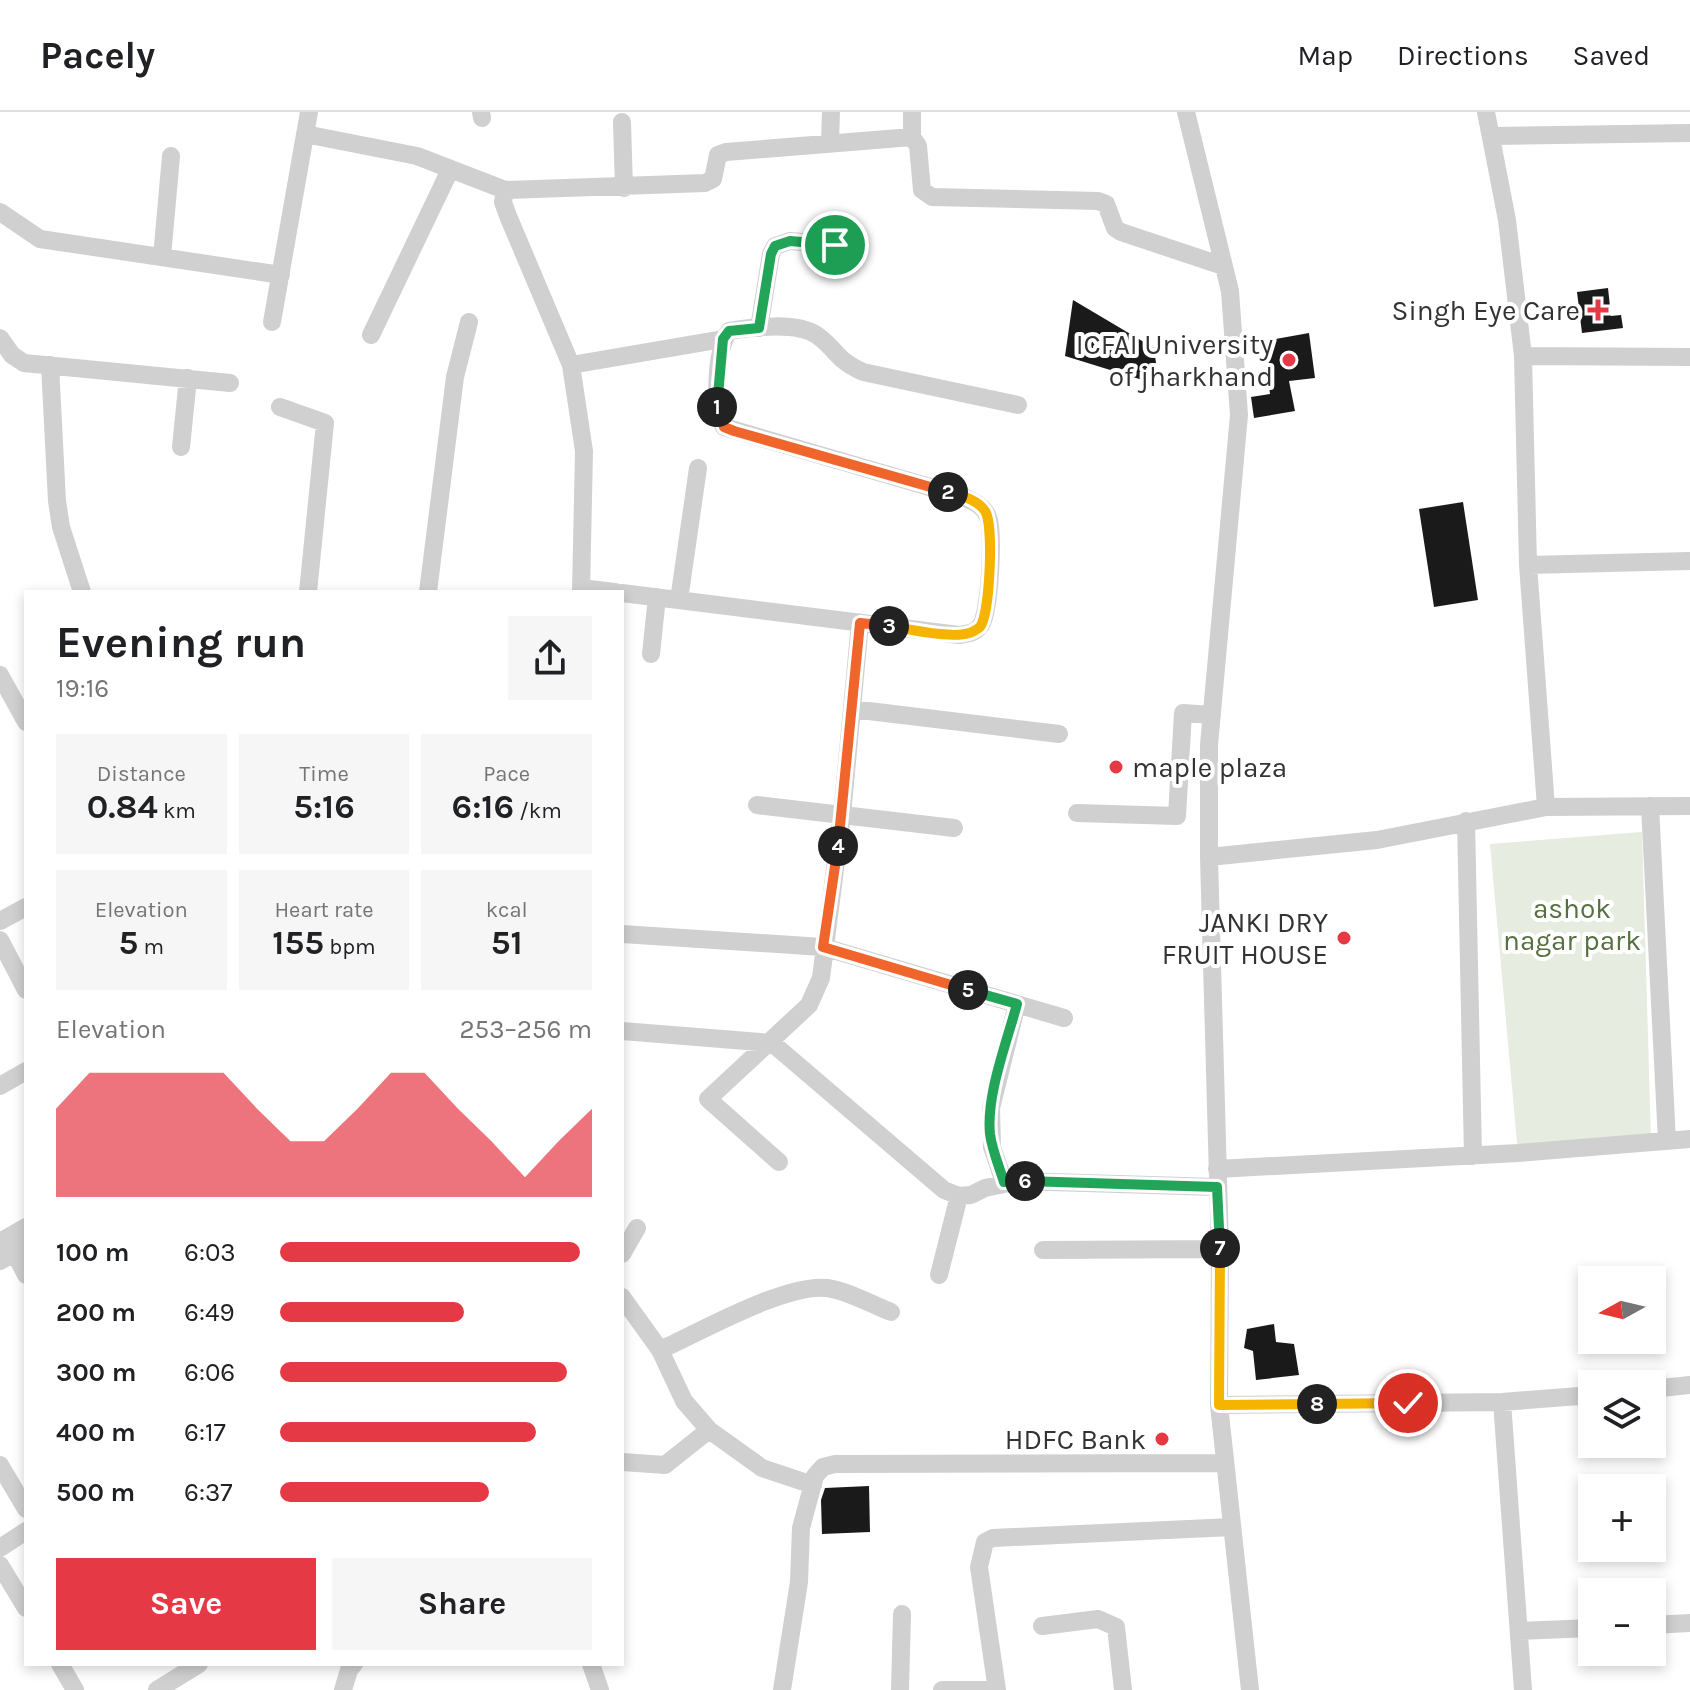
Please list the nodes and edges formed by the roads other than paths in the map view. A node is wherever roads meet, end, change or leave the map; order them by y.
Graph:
1 (309, 112) edge
2 (831, 112) edge
3 (912, 112) edge
4 (1186, 112) edge
5 (1486, 112) edge
6 (622, 122) dead end
7 (1690, 133) edge
8 (305, 134) junction
9 (1491, 136) junction
10 (912, 137) junction
11 (830, 142) junction
12 (171, 156) dead end
13 (450, 170) junction
14 (624, 188) junction
15 (505, 190) junction
16 (0, 212) edge
17 (835, 245) dead end
18 (162, 257) junction
19 (1223, 266) junction
20 (281, 275) junction
21 (272, 322) dead end
22 (469, 322) dead end
23 (759, 328) junction
24 (371, 335) dead end
25 (0, 338) edge
26 (723, 339) junction
27 (1523, 356) junction
28 (1690, 357) edge
29 (50, 365) junction
30 (571, 365) junction
31 (188, 378) junction
32 (230, 383) dead end
33 (1018, 405) dead end
34 (280, 407) dead end
35 (181, 447) dead end
36 (698, 468) dead end
37 (1690, 561) edge
38 (1528, 565) junction
39 (81, 590) edge
40 (308, 590) edge
41 (428, 590) edge
42 (581, 590) edge
43 (624, 593) edge
44 (657, 597) junction
45 (679, 600) junction
46 (860, 623) junction
47 (651, 654) dead end
48 (0, 675) edge
49 (852, 709) junction
50 (1212, 715) junction
51 (24, 718) edge
52 (1059, 734) dead end
53 (757, 805) dead end
54 (1650, 806) junction
55 (1690, 806) edge
56 (1546, 807) junction
57 (1077, 813) dead end
58 (842, 815) junction
59 (1466, 821) junction
60 (954, 828) dead end
61 (1209, 857) junction
62 (24, 908) edge
63 (0, 921) edge
64 (624, 934) edge
65 (0, 940) edge
66 (823, 947) junction
67 (24, 986) edge
68 (1017, 1004) junction
69 (1064, 1018) dead end
70 (624, 1031) edge
71 (772, 1043) junction
72 (24, 1072) edge
73 (0, 1086) edge
74 (1690, 1139) edge
75 (1667, 1141) junction
76 (1473, 1156) junction
77 (779, 1162) dead end
78 (1217, 1178) junction
79 (1004, 1182) junction
80 (959, 1196) junction
81 (637, 1228) dead end
82 (24, 1230) edge
83 (10, 1248) edge
84 (1220, 1249) junction
85 (1043, 1250) dead end
86 (624, 1251) edge
87 (24, 1272) edge
88 (939, 1275) dead end
89 (624, 1300) edge
90 (891, 1312) dead end
91 (660, 1350) junction
92 (1690, 1385) edge
93 (1666, 1388) edge
94 (1578, 1396) edge
95 (1502, 1402) junction
96 (1219, 1405) junction
97 (709, 1430) junction
98 (624, 1462) edge
99 (1225, 1463) junction
100 (0, 1465) edge
101 (813, 1485) junction
102 (24, 1506) edge
103 (1232, 1527) junction
104 (24, 1532) edge
105 (0, 1548) edge
106 (0, 1565) edge
107 (24, 1605) edge
108 (902, 1614) dead end
109 (1690, 1623) edge
110 (1666, 1624) edge
111 (1042, 1626) dead end
112 (1578, 1629) edge
113 (1519, 1631) junction
114 (61, 1666) edge
115 (196, 1666) edge
116 (353, 1666) edge
117 (592, 1666) edge
118 (75, 1690) edge
119 (157, 1690) edge
120 (343, 1690) edge
121 (600, 1690) edge
122 (782, 1690) edge
123 (900, 1690) edge
124 (942, 1690) edge
125 (997, 1690) edge
126 (1123, 1690) edge
127 (1250, 1690) edge
128 (1523, 1690) edge

1 - 8 street
2 - 11 street
3 - 10 street
4 - 19 street
5 - 9 street
6 - 14 street
7 - 9 street
8 - 13 street
8 - 20 street
9 - 27 street
10 - 11 street
10 - 19 street
11 - 14 street
12 - 18 street
13 - 15 street
13 - 24 street
14 - 15 street
15 - 30 street
16 - 18 street
17 - 23 street
18 - 20 street
19 - 50 street
20 - 21 street
22 - 41 street
23 - 26 street
23 - 33 street
25 - 29 street
26 - 30 street
26 - 46 street
27 - 28 street
27 - 38 street
29 - 31 street
29 - 39 street
30 - 42 street
31 - 32 street
31 - 35 street
34 - 40 street
36 - 45 street
37 - 38 street
38 - 56 street
43 - 44 street
44 - 45 street
44 - 47 street
45 - 46 street
46 - 49 street
48 - 51 street
49 - 52 street
49 - 58 street
50 - 57 street
50 - 61 street
53 - 58 street
54 - 55 street
54 - 56 street
54 - 75 street
56 - 59 street
58 - 60 street
58 - 66 street
59 - 61 street
59 - 76 street
61 - 78 street
62 - 63 street
64 - 66 street
65 - 67 street
66 - 68 street
66 - 71 street
68 - 69 street
68 - 79 street
70 - 71 street
71 - 77 street
71 - 80 street
72 - 73 street
74 - 75 street
75 - 76 street
76 - 78 street
78 - 79 street
78 - 84 street
79 - 80 street
80 - 88 street
81 - 86 street
82 - 83 street
83 - 87 street
84 - 85 street
84 - 96 street
89 - 91 street
90 - 91 street
91 - 97 street
92 - 93 street
94 - 95 street
95 - 96 street
95 - 113 street
96 - 99 street
97 - 98 street
97 - 101 street
99 - 101 street
99 - 103 street
100 - 102 street
101 - 122 street
103 - 125 street
103 - 127 street
104 - 105 street
106 - 107 street
108 - 123 street
109 - 110 street
111 - 126 street
112 - 113 street
113 - 128 street
114 - 118 street
115 - 119 street
116 - 120 street
117 - 121 street
124 - 125 street

